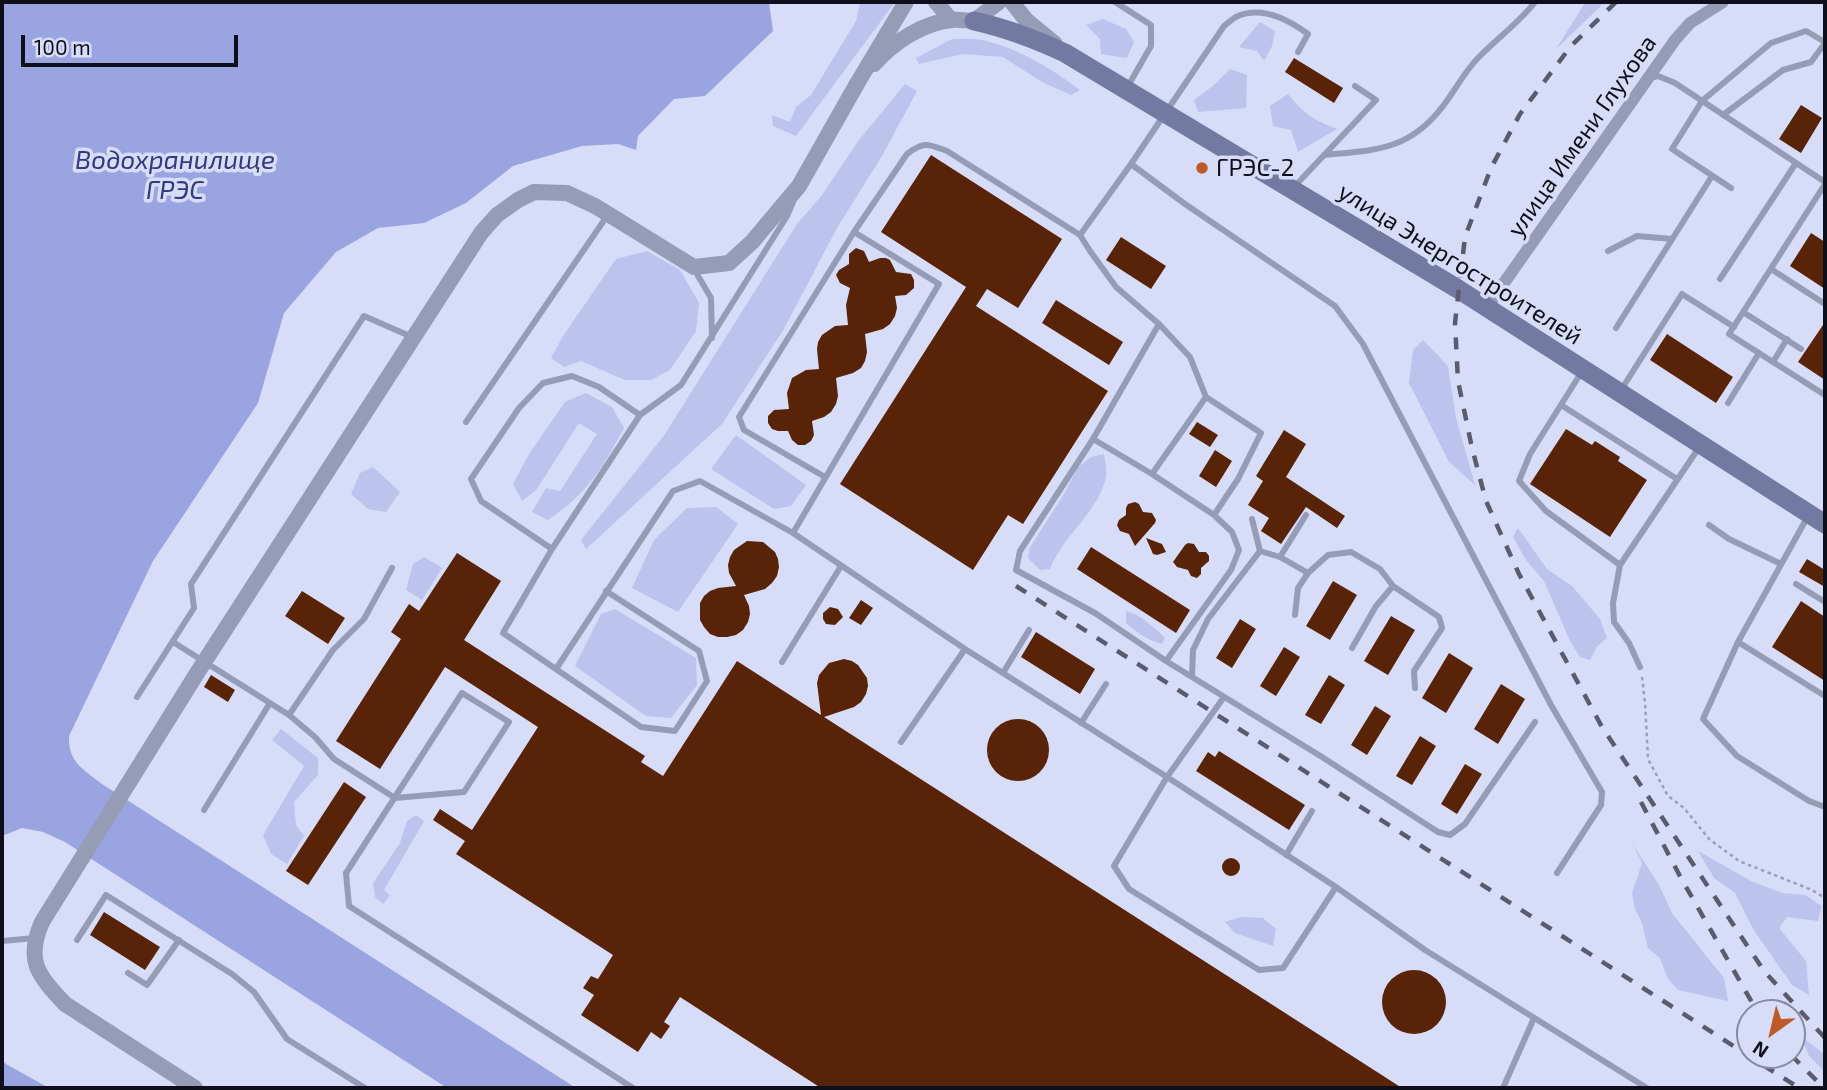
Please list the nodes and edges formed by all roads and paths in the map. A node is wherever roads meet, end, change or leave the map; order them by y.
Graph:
1 (906, 2) edge
2 (936, 2) edge
3 (999, 2) edge
4 (1012, 2) edge
5 (1115, 2) edge
6 (1535, 2) edge
7 (1723, 2) edge
8 (951, 20) junction
9 (974, 21) junction
10 (1825, 43) edge
11 (1065, 52) junction
12 (1298, 52) dead end
13 (1647, 79) junction
14 (858, 82) junction
15 (1355, 86) dead end
16 (1126, 89) junction
17 (1702, 101) junction
18 (1165, 113) junction
19 (1723, 116) junction
20 (1324, 155) junction
21 (1796, 163) junction
22 (1131, 164) junction
23 (1712, 176) junction
24 (1825, 183) edge
25 (799, 186) junction
26 (1731, 188) dead end
27 (1292, 189) junction
28 (608, 214) junction
29 (854, 232) junction
30 (1080, 235) junction
31 (1672, 239) junction
32 (1608, 251) dead end
33 (694, 267) junction
34 (1771, 269) junction
35 (1720, 279) dead end
36 (1825, 304) edge
37 (1487, 307) junction
38 (1743, 312) junction
39 (1159, 324) junction
40 (1734, 327) junction
41 (1616, 328) dead end
42 (414, 337) junction
43 (712, 338) junction
44 (1787, 339) junction
45 (1801, 349) dead end
46 (1759, 354) junction
47 (1773, 362) junction
48 (1584, 369) junction
49 (1620, 392) junction
50 (1825, 395) edge
51 (1206, 397) junction
52 (1728, 403) dead end
53 (1561, 405) junction
54 (640, 415) junction
55 (467, 422) dead end
56 (1093, 439) junction
57 (1701, 444) junction
58 (1152, 474) junction
59 (825, 477) junction
60 (1677, 479) junction
61 (1214, 515) junction
62 (1306, 515) dead end
63 (1252, 519) dead end
64 (1817, 519) edge
65 (1709, 525) dead end
66 (793, 533) junction
67 (552, 548) junction
68 (1260, 551) junction
69 (1280, 557) junction
70 (1782, 564) junction
71 (1619, 565) junction
72 (841, 566) junction
73 (392, 568) dead end
74 (1308, 573) junction
75 (1796, 584) dead end
76 (1393, 586) junction
77 (606, 591) junction
78 (1825, 602) edge
79 (1295, 615) dead end
80 (1029, 630) dead end
81 (173, 642) junction
82 (1738, 642) junction
83 (1352, 648) dead end
84 (965, 649) junction
85 (1166, 661) junction
86 (205, 662) junction
87 (782, 662) dead end
88 (1640, 667) joint
89 (556, 669) junction
90 (1003, 673) junction
91 (1192, 677) junction
92 (1106, 684) dead end
93 (1415, 688) dead end
94 (1825, 696) edge
95 (137, 697) dead end
96 (1224, 697) junction
97 (270, 703) junction
98 (289, 715) junction
99 (1535, 722) dead end
100 (1081, 723) junction
101 (901, 742) dead end
102 (1167, 777) junction
103 (396, 798) junction
104 (1825, 807) edge
105 (204, 810) dead end
106 (1312, 811) dead end
107 (1286, 855) junction
108 (1557, 873) dead end
109 (1336, 887) junction
110 (1825, 898) edge
111 (35, 939) junction
112 (77, 940) dead end
113 (178, 940) junction
114 (2, 941) edge
115 (128, 973) dead end
116 (1534, 1018) junction
117 (195, 1088) edge
118 (365, 1088) edge
119 (633, 1088) edge
120 (1503, 1088) edge
121 (1647, 1088) edge

1 - 14 street
2 - 8 street
3 - 9 street
4 - 11 street
5 - 16 lane
6 - 20 lane
7 - 13 street, улица Имени Глухова
8 - 9 street
8 - 14 street
9 - 11 main road, улица Энергостроителей
10 - 17 lane
10 - 19 lane
11 - 16 main road, улица Энергостроителей
12 - 18 lane
13 - 17 lane
13 - 37 street, улица Имени Глухова
14 - 25 street
15 - 20 lane
16 - 18 main road, улица Энергостроителей
17 - 19 lane
17 - 23 lane
18 - 22 lane
18 - 27 main road, улица Энергостроителей
19 - 21 lane
20 - 27 lane
21 - 24 lane
21 - 35 lane
22 - 30 lane
22 - 108 lane
23 - 26 lane
23 - 31 lane
24 - 34 lane
25 - 33 street
25 - 43 lane
27 - 37 main road, улица Энергостроителей
28 - 33 street
28 - 42 street
28 - 55 lane
29 - 30 lane
29 - 59 lane
29 - 59 lane
30 - 39 lane
31 - 32 lane
31 - 41 lane
33 - 43 lane
34 - 36 lane
34 - 38 lane
37 - 48 main road, улица Энергостроителей
38 - 40 lane
38 - 44 lane
39 - 51 lane
39 - 56 lane
40 - 46 lane
40 - 49 lane
42 - 81 lane
42 - 86 street
43 - 54 lane
44 - 45 lane
44 - 47 lane
46 - 47 lane
46 - 52 lane
47 - 50 lane
48 - 49 main road, улица Энергостроителей
48 - 53 lane
49 - 57 main road, улица Энергостроителей
51 - 58 lane
51 - 61 lane
53 - 60 lane
53 - 71 lane
54 - 67 lane
54 - 67 lane
56 - 58 lane
56 - 85 lane
57 - 60 lane
57 - 64 main road, улица Энергостроителей
58 - 61 lane
59 - 66 lane
60 - 71 lane
61 - 85 lane
62 - 69 lane
63 - 68 lane
64 - 70 lane
65 - 70 lane
66 - 72 lane
66 - 77 lane
67 - 89 lane
68 - 69 lane
68 - 91 lane
69 - 74 lane
70 - 82 lane
71 - 88 lane
72 - 84 lane
72 - 87 lane
73 - 98 lane
74 - 76 lane
74 - 79 lane
75 - 78 lane
76 - 83 lane
76 - 93 lane
77 - 89 lane
77 - 89 lane
80 - 90 lane
81 - 86 lane
81 - 95 lane
82 - 94 lane
82 - 104 lane
84 - 90 lane
84 - 101 lane
85 - 91 lane
86 - 97 lane
86 - 111 street
88 - 110 path
90 - 100 lane
91 - 96 lane
92 - 100 lane
96 - 99 lane
96 - 102 lane
97 - 98 lane
97 - 105 lane
98 - 103 lane
100 - 102 lane
102 - 107 lane
102 - 109 lane
103 - 103 lane
103 - 119 lane
106 - 107 lane
107 - 109 lane
109 - 116 lane
111 - 114 lane
111 - 117 street
112 - 113 lane
113 - 115 lane
113 - 118 lane
116 - 120 lane
116 - 121 lane

